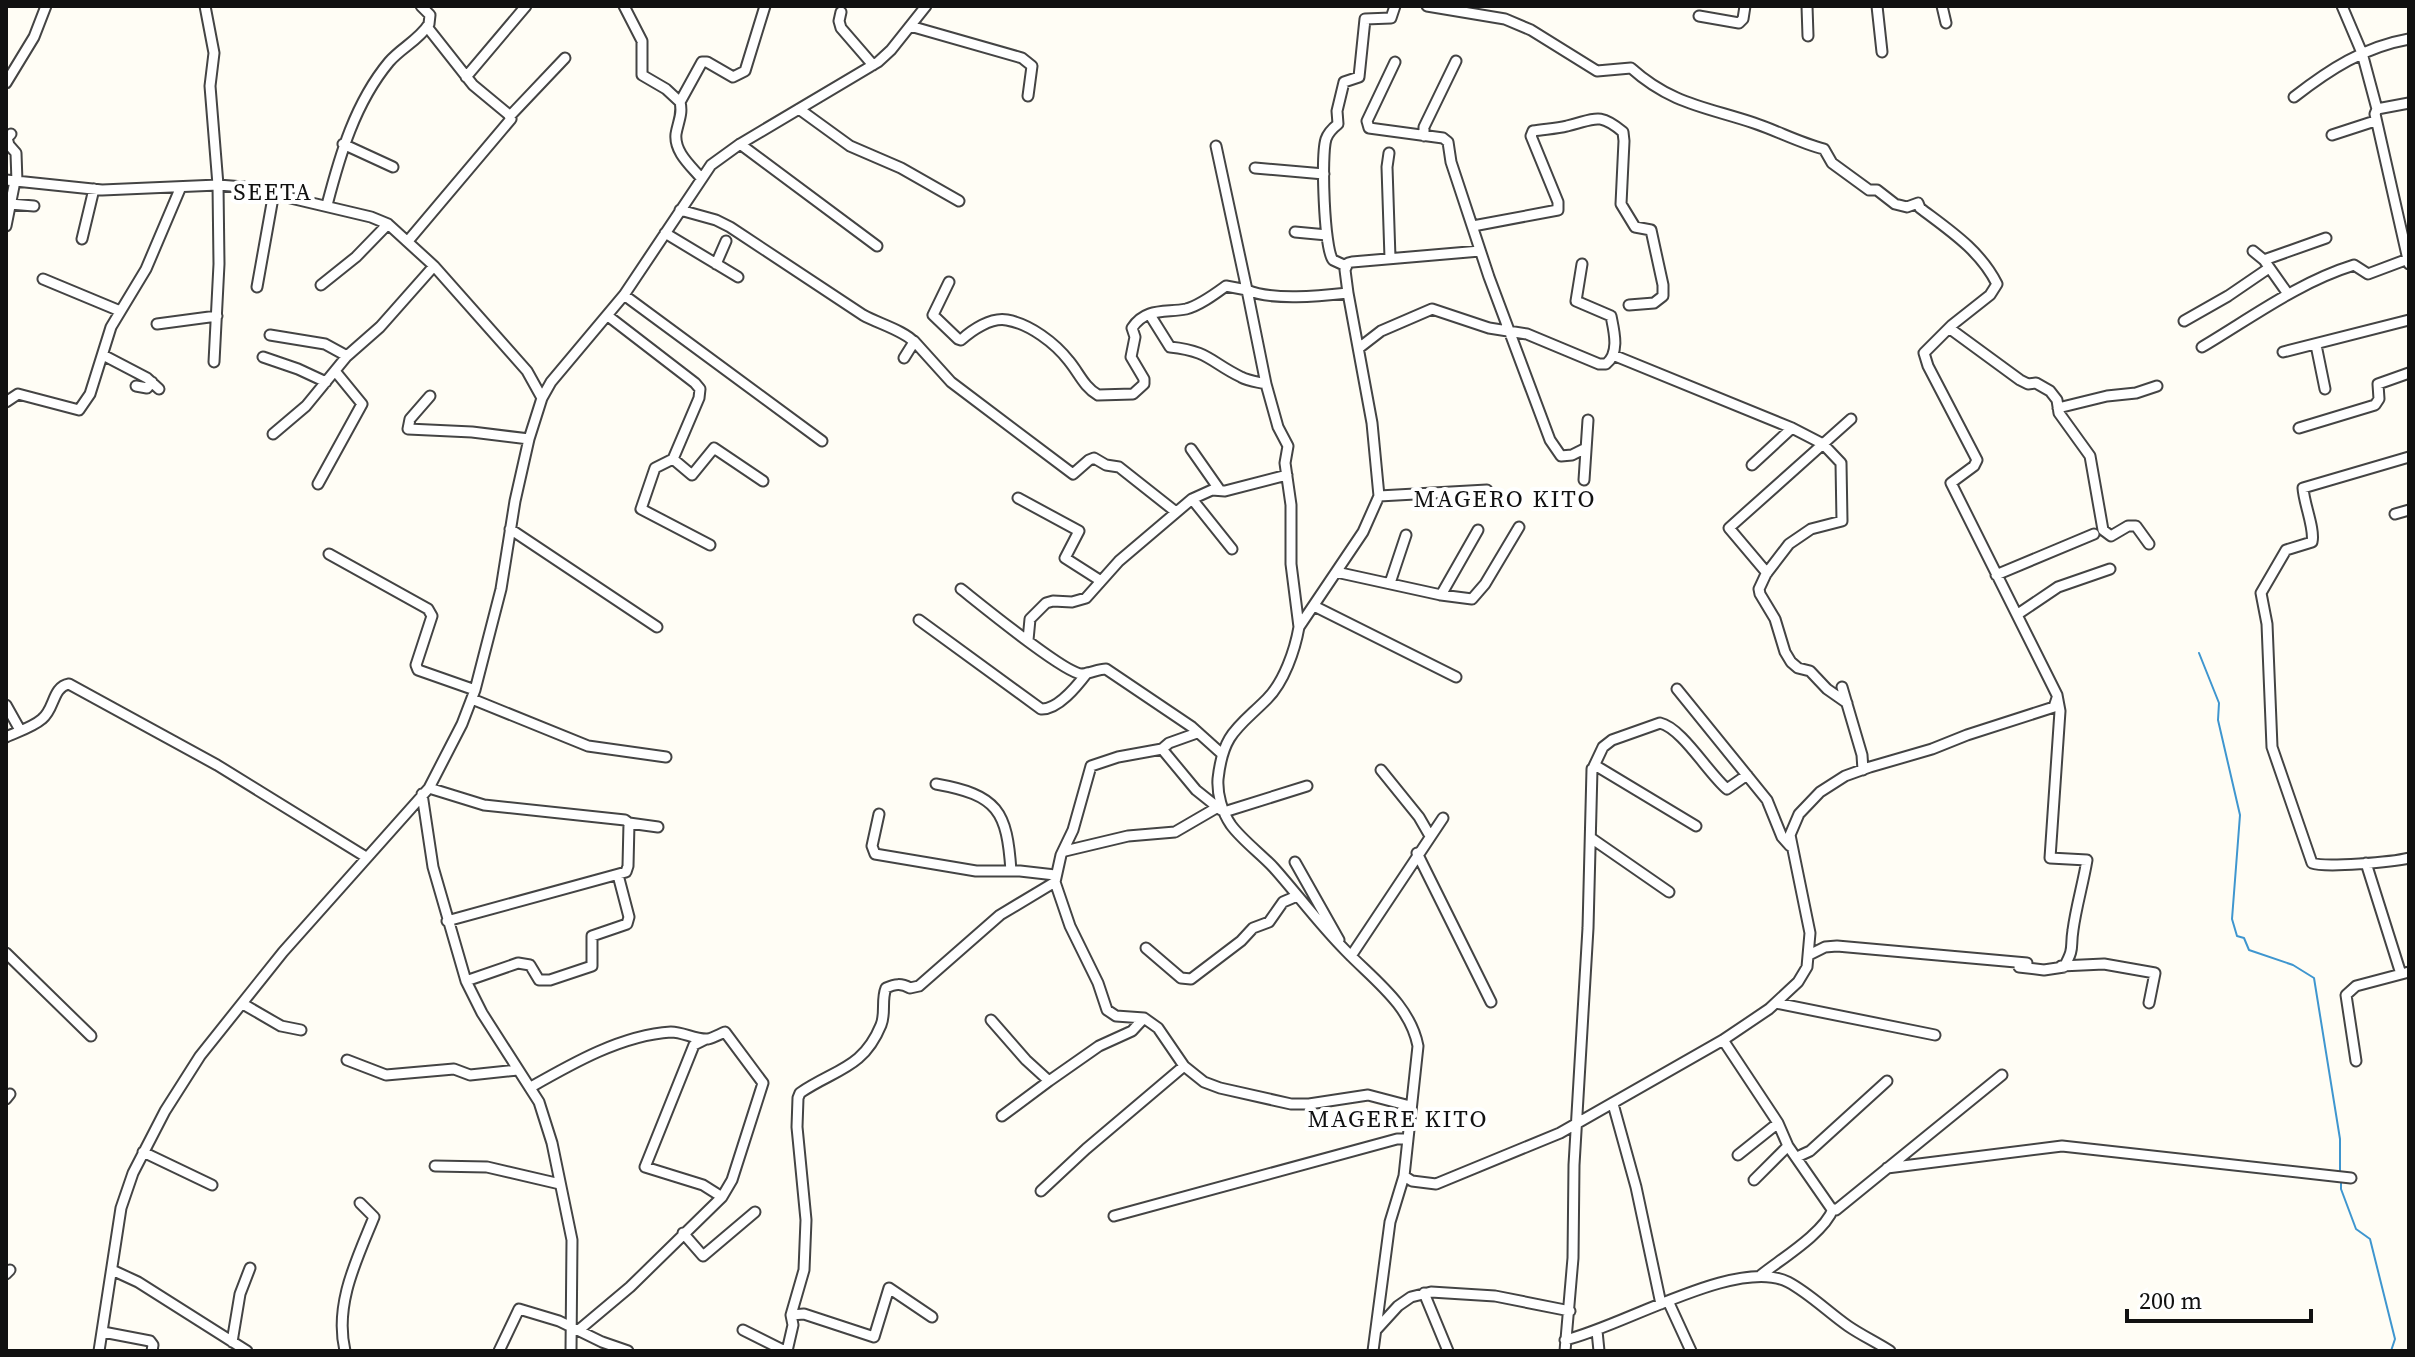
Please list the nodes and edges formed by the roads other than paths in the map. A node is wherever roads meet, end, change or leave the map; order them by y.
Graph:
1 (46, 6) edge
2 (205, 6) edge
3 (421, 6) edge
4 (526, 6) edge
5 (624, 6) edge
6 (765, 6) edge
7 (926, 6) edge
8 (1395, 6) edge
9 (1427, 6) edge
10 (1745, 6) edge
11 (1807, 6) edge
12 (1877, 6) edge
13 (1942, 6) edge
14 (2342, 6) edge
15 (841, 12) dead end
16 (1699, 16) dead end
17 (1946, 23) dead end
18 (910, 26) junction
19 (428, 28) junction
20 (1808, 36) dead end
21 (2409, 39) edge
22 (1882, 52) dead end
23 (2362, 53) junction
24 (565, 58) dead end
25 (1456, 61) dead end
26 (1395, 62) dead end
27 (873, 65) junction
28 (466, 77) junction
29 (6, 83) edge
30 (1028, 96) dead end
31 (2294, 97) dead end
32 (680, 102) junction
33 (2409, 104) edge
34 (799, 109) junction
35 (2377, 109) junction
36 (510, 116) junction
37 (2375, 121) junction
38 (11, 134) dead end
39 (2332, 135) dead end
40 (1424, 136) junction
41 (343, 144) junction
42 (740, 144) junction
43 (1216, 146) dead end
44 (1389, 153) dead end
45 (393, 167) dead end
46 (1255, 168) dead end
47 (1324, 174) junction
48 (701, 178) junction
49 (13, 181) edge
50 (218, 185) junction
51 (94, 189) junction
52 (180, 189) junction
53 (274, 192) junction
54 (959, 201) dead end
55 (10, 204) junction
56 (327, 205) junction
57 (34, 206) dead end
58 (680, 210) junction
59 (388, 224) junction
60 (6, 226) edge
61 (1473, 226) junction
62 (1295, 232) dead end
63 (665, 233) junction
64 (1327, 235) junction
65 (2326, 238) dead end
66 (82, 239) dead end
67 (408, 241) junction
68 (726, 241) dead end
69 (877, 246) dead end
70 (1480, 251) junction
71 (2253, 251) dead end
72 (1390, 258) junction
73 (2408, 261) edge
74 (716, 264) junction
75 (1582, 264) dead end
76 (2266, 264) junction
77 (434, 266) junction
78 (1346, 266) junction
79 (738, 277) dead end
80 (43, 279) dead end
81 (949, 282) dead end
82 (321, 285) dead end
83 (257, 287) dead end
84 (1247, 290) junction
85 (1348, 293) junction
86 (2288, 294) junction
87 (624, 295) junction
88 (1629, 305) dead end
89 (120, 311) junction
90 (1150, 315) junction
91 (217, 316) junction
92 (608, 316) junction
93 (2409, 320) edge
94 (2184, 321) dead end
95 (157, 324) dead end
96 (1949, 328) junction
97 (1509, 330) junction
98 (270, 335) dead end
99 (914, 341) junction
100 (2316, 345) junction
101 (2202, 347) dead end
102 (1359, 348) junction
103 (2283, 352) dead end
104 (103, 355) junction
105 (1613, 355) junction
106 (347, 356) junction
107 (263, 357) dead end
108 (904, 358) dead end
109 (214, 362) dead end
110 (335, 371) junction
111 (2409, 373) edge
112 (326, 382) junction
113 (1266, 384) junction
114 (136, 386) dead end
115 (2157, 386) dead end
116 (2325, 389) dead end
117 (430, 396) dead end
118 (542, 398) junction
119 (6, 402) edge
120 (2058, 408) junction
121 (1851, 419) dead end
122 (1588, 420) dead end
123 (1792, 428) junction
124 (2299, 428) dead end
125 (273, 434) dead end
126 (529, 439) junction
127 (822, 441) dead end
128 (1823, 444) junction
129 (1586, 448) junction
130 (1191, 449) dead end
131 (2409, 457) edge
132 (673, 459) junction
133 (1752, 465) dead end
134 (1287, 475) junction
135 (1584, 480) dead end
136 (763, 481) dead end
137 (318, 484) dead end
138 (1219, 489) junction
139 (1487, 490) dead end
140 (1379, 496) junction
141 (1018, 498) dead end
142 (1192, 499) junction
143 (2409, 510) edge
144 (1176, 512) junction
145 (2395, 514) dead end
146 (1519, 527) dead end
147 (510, 529) junction
148 (1478, 530) dead end
149 (2094, 534) dead end
150 (1406, 535) dead end
151 (2149, 544) dead end
152 (710, 545) dead end
153 (1232, 549) dead end
154 (329, 554) dead end
155 (2110, 569) dead end
156 (1336, 572) junction
157 (1767, 573) junction
158 (1996, 575) junction
159 (1101, 581) junction
160 (1390, 583) junction
161 (961, 589) dead end
162 (1441, 595) junction
163 (1314, 606) junction
164 (2018, 614) junction
165 (1030, 619) junction
166 (919, 620) dead end
167 (657, 627) dead end
168 (1299, 627) junction
169 (1016, 630) junction
170 (1028, 640) junction
171 (1087, 673) junction
172 (1456, 677) dead end
173 (1842, 687) dead end
174 (1677, 689) dead end
175 (473, 694) junction
176 (1847, 703) junction
177 (6, 705) edge
178 (2057, 709) junction
179 (20, 730) junction
180 (1197, 733) junction
181 (6, 737) edge
182 (1162, 749) junction
183 (1222, 754) junction
184 (666, 757) dead end
185 (1594, 766) junction
186 (1381, 770) dead end
187 (1863, 770) junction
188 (1747, 775) junction
189 (936, 784) dead end
190 (1307, 786) dead end
191 (425, 791) junction
192 (1221, 810) junction
193 (879, 814) dead end
194 (1443, 818) dead end
195 (629, 823) junction
196 (1696, 826) dead end
197 (658, 827) dead end
198 (1430, 836) junction
199 (1591, 838) junction
200 (1790, 846) junction
201 (1065, 851) junction
202 (1417, 853) junction
203 (366, 857) junction
204 (2409, 858) edge
205 (1295, 862) dead end
206 (2366, 863) junction
207 (1011, 871) junction
208 (618, 875) junction
209 (1055, 878) junction
210 (1669, 892) dead end
211 (1297, 896) junction
212 (447, 921) junction
213 (1342, 947) junction
214 (1146, 948) dead end
215 (6, 953) edge
216 (1809, 955) junction
217 (1351, 956) junction
218 (2019, 967) dead end
219 (2064, 967) junction
220 (2405, 973) edge
221 (466, 981) junction
222 (1491, 1002) dead end
223 (1776, 1003) junction
224 (2149, 1003) dead end
225 (243, 1004) junction
226 (1144, 1018) junction
227 (991, 1020) dead end
228 (301, 1030) dead end
229 (1935, 1035) dead end
230 (91, 1036) dead end
231 (706, 1039) junction
232 (1723, 1040) junction
233 (347, 1060) dead end
234 (2356, 1061) dead end
235 (1184, 1066) junction
236 (518, 1070) junction
237 (2002, 1075) dead end
238 (1049, 1081) junction
239 (1887, 1081) dead end
240 (531, 1087) junction
241 (1613, 1104) junction
242 (1410, 1106) junction
243 (1002, 1116) dead end
244 (1577, 1122) junction
245 (1778, 1123) junction
246 (1407, 1139) junction
247 (1788, 1146) junction
248 (143, 1152) junction
249 (1738, 1155) dead end
250 (1797, 1157) junction
251 (435, 1166) dead end
252 (1887, 1168) junction
253 (1404, 1176) junction
254 (2351, 1178) dead end
255 (1754, 1180) dead end
256 (560, 1184) junction
257 (212, 1185) dead end
258 (1041, 1191) dead end
259 (722, 1197) junction
260 (360, 1203) dead end
261 (1833, 1209) junction
262 (755, 1212) dead end
263 (1114, 1216) dead end
264 (683, 1233) junction
265 (250, 1268) dead end
266 (112, 1270) junction
267 (1761, 1275) junction
268 (1424, 1293) junction
269 (1664, 1302) junction
270 (1570, 1311) junction
271 (791, 1315) junction
272 (932, 1317) dead end
273 (575, 1328) junction
274 (1377, 1329) junction
275 (743, 1330) dead end
276 (1597, 1331) junction
277 (103, 1332) junction
278 (232, 1342) junction
279 (1565, 1346) edge
280 (99, 1351) edge
281 (152, 1351) edge
282 (247, 1351) edge
283 (345, 1351) edge
284 (499, 1351) edge
285 (571, 1351) edge
286 (628, 1351) edge
287 (786, 1351) edge
288 (1373, 1351) edge
289 (1448, 1351) edge
290 (1599, 1351) edge
291 (1691, 1351) edge
292 (1890, 1351) edge

1 - 29 street
2 - 50 street
3 - 19 street
4 - 28 street
5 - 32 street
6 - 32 street
7 - 18 street
8 - 47 street
9 - 96 street
10 - 16 street
11 - 20 street
12 - 22 street
13 - 17 street
14 - 23 street
15 - 27 street
18 - 27 street
18 - 30 street
19 - 28 street
19 - 41 street
21 - 23 street
23 - 31 street
23 - 35 street
24 - 36 street
25 - 40 street
26 - 40 street
27 - 34 street
28 - 36 street
32 - 48 street
33 - 35 street
34 - 42 street
34 - 54 street
35 - 37 street
36 - 67 street
37 - 39 street
37 - 73 street
38 - 49 street
40 - 61 street
41 - 45 street
41 - 56 street
42 - 48 street
42 - 69 street
43 - 84 street
44 - 72 street
46 - 47 street
47 - 64 street
48 - 58 street
49 - 51 street
49 - 55 street
50 - 52 street
50 - 53 street
50 - 91 street
51 - 52 street
51 - 66 street
52 - 89 street
53 - 56 street
53 - 83 street
55 - 57 street
55 - 60 street
56 - 59 street
58 - 63 street
58 - 99 street
59 - 67 street
59 - 82 street
61 - 70 street
61 - 88 street
62 - 64 street
63 - 74 street
63 - 87 street
64 - 78 street
65 - 76 street
67 - 77 street
68 - 74 street
70 - 72 street
70 - 97 street
71 - 76 street
72 - 78 street
73 - 86 street
74 - 79 street
75 - 105 street
76 - 86 street
76 - 94 street
77 - 106 street
77 - 118 street
78 - 85 street
80 - 89 street
81 - 90 street
84 - 85 street
84 - 90 street
84 - 113 street
85 - 102 street
86 - 101 street
87 - 92 street
87 - 127 street
89 - 104 street
90 - 113 street
91 - 95 street
91 - 109 street
92 - 118 street
92 - 132 street
93 - 100 street
96 - 120 street
96 - 158 street
97 - 102 street
97 - 105 street
97 - 129 street
98 - 106 street
99 - 108 street
99 - 144 street
100 - 103 street
100 - 116 street
102 - 140 street
104 - 114 street
104 - 119 street
105 - 123 street
106 - 110 street
107 - 112 street
110 - 112 street
110 - 137 street
111 - 124 street
112 - 125 street
113 - 134 street
115 - 120 street
117 - 126 street
118 - 126 street
120 - 151 street
121 - 128 street
122 - 129 street
123 - 128 street
123 - 133 street
126 - 147 street
128 - 157 street
128 - 157 street
129 - 135 street
130 - 138 street
131 - 206 street
132 - 136 street
132 - 152 street
134 - 138 street
134 - 168 street
138 - 142 street
139 - 140 street
140 - 156 street
141 - 159 street
142 - 144 street
142 - 153 street
143 - 145 street
144 - 159 street
146 - 162 street
147 - 167 street
147 - 175 street
148 - 162 street
149 - 158 street
150 - 160 street
154 - 175 street
155 - 164 street
156 - 160 street
156 - 163 street
157 - 176 street
158 - 164 street
159 - 165 street
160 - 162 street
161 - 169 street
163 - 168 street
163 - 172 street
164 - 178 street
165 - 169 street
165 - 170 street
166 - 171 street
168 - 183 street
169 - 170 street
170 - 171 street
171 - 180 street
173 - 176 street
174 - 188 street
175 - 184 street
175 - 191 street
176 - 187 street
177 - 179 street
178 - 187 street
178 - 219 street
179 - 181 street
179 - 203 street
180 - 182 street
180 - 183 street
182 - 192 street
182 - 201 street
183 - 192 street
185 - 188 street
185 - 196 street
185 - 199 street
186 - 198 street
187 - 200 street
188 - 200 street
189 - 207 street
190 - 192 street
191 - 195 street
191 - 203 street
191 - 212 street
192 - 201 street
192 - 211 street
193 - 207 street
194 - 198 street
195 - 197 street
195 - 208 street
198 - 202 street
199 - 210 street
199 - 244 street
200 - 216 street
201 - 209 street
202 - 217 street
202 - 222 street
203 - 225 street
204 - 206 street
205 - 213 street
206 - 220 street
207 - 209 street
208 - 212 street
208 - 221 street
209 - 226 street
209 - 271 street
211 - 213 street
211 - 214 street
212 - 221 street
213 - 217 street
215 - 230 street
216 - 219 street
216 - 223 street
217 - 242 street
218 - 219 street
219 - 224 street
220 - 234 street
221 - 236 street
223 - 229 street
223 - 232 street
225 - 228 street
225 - 248 street
226 - 235 street
226 - 238 street
227 - 238 street
231 - 240 street
231 - 259 street
231 - 259 street
232 - 241 street
232 - 245 street
233 - 236 street
235 - 242 street
235 - 258 street
236 - 240 street
237 - 252 street
238 - 243 street
239 - 250 street
240 - 256 street
241 - 244 street
241 - 269 street
242 - 246 street
244 - 253 street
244 - 270 street
245 - 247 street
245 - 249 street
246 - 253 street
246 - 263 street
247 - 250 street
247 - 255 street
248 - 257 street
248 - 266 street
250 - 261 street
251 - 256 street
252 - 254 street
252 - 261 street
253 - 274 street
256 - 273 street
259 - 264 street
260 - 283 street
261 - 267 street
262 - 264 street
264 - 273 street
265 - 278 street
266 - 277 street
266 - 278 street
267 - 269 street
267 - 292 street
268 - 270 street
268 - 274 street
268 - 289 street
269 - 276 street
269 - 291 street
270 - 279 street
271 - 272 street
271 - 287 street
273 - 284 street
273 - 285 street
273 - 286 street
274 - 288 street
275 - 287 street
276 - 279 street
276 - 290 street
277 - 280 street
277 - 281 street
278 - 282 street

